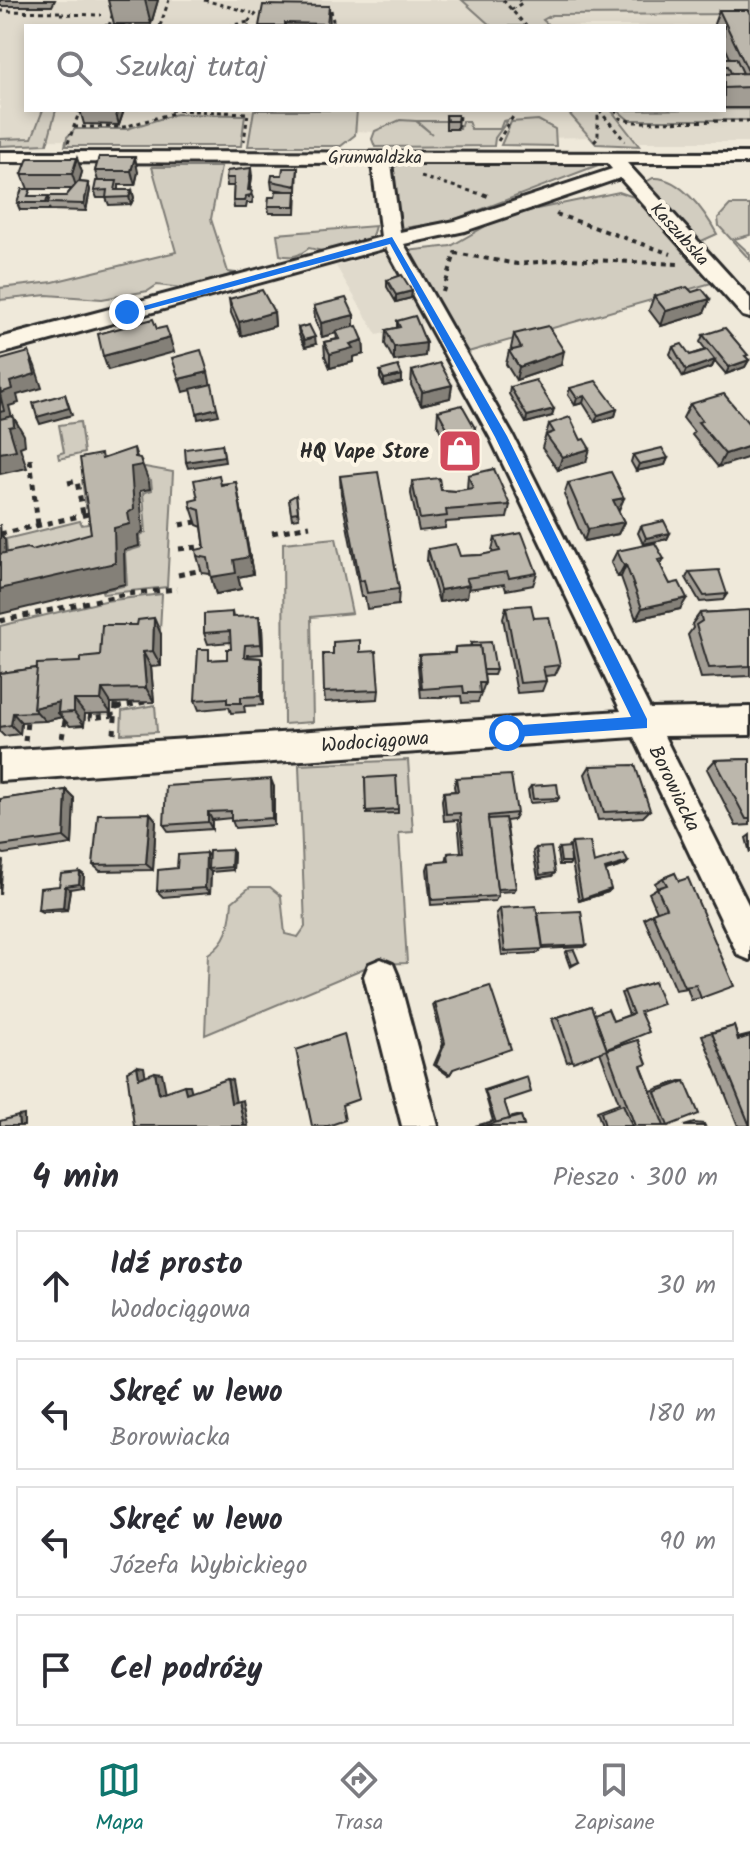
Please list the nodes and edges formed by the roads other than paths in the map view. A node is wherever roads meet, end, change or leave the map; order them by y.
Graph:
1 (0, 157) edge
2 (381, 157) junction
3 (750, 158) edge
4 (617, 164) junction
5 (392, 240) junction
6 (750, 311) edge
7 (0, 346) edge
8 (750, 721) edge
9 (642, 723) junction
10 (0, 766) edge
11 (750, 943) edge
12 (381, 976) dead end
13 (420, 1126) edge

1 - 2 street, Grunwaldzka
2 - 4 street, Grunwaldzka
2 - 5 street, Borowiacka
3 - 4 street, Grunwaldzka
4 - 5 street
4 - 6 street, Kaszubska
5 - 7 street
5 - 9 street, Borowiacka
8 - 9 street, Wodociągowa
9 - 10 street, Wodociągowa
9 - 11 street, Borowiacka
12 - 13 street

